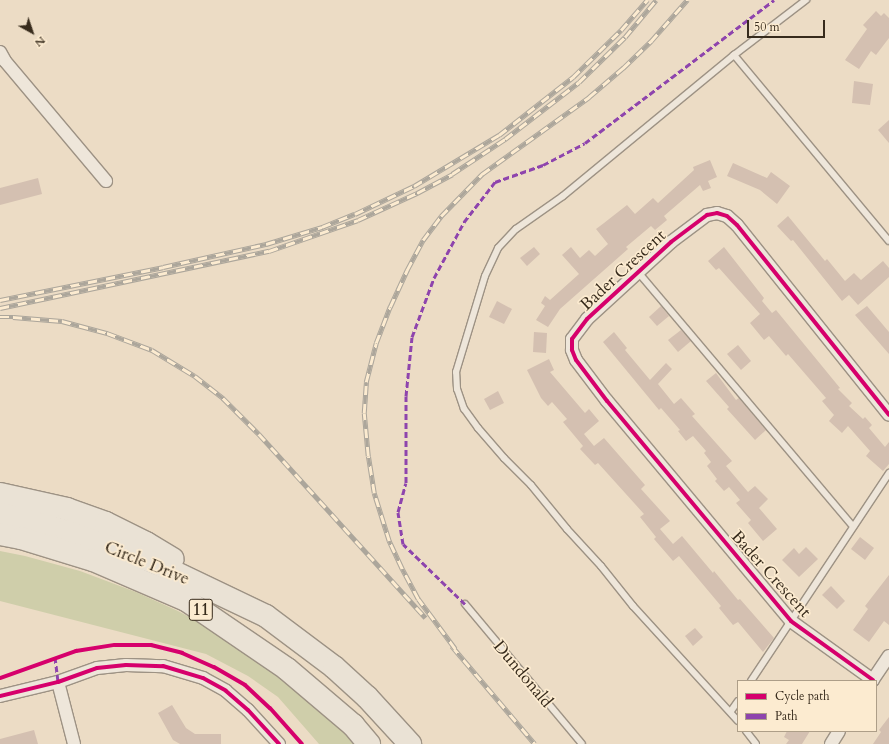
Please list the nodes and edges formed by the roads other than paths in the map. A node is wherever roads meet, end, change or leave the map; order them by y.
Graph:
1 (806, 0) edge
2 (0, 52) edge
3 (734, 55) junction
4 (106, 181) dead end
5 (889, 241) edge
6 (638, 272) junction
7 (889, 415) edge
8 (889, 473) edge
9 (0, 494) edge
10 (0, 514) edge
11 (853, 526) junction
12 (0, 534) edge
13 (465, 604) dead end
14 (266, 616) junction
15 (791, 621) junction
16 (889, 656) edge
17 (752, 680) edge
18 (872, 680) edge
19 (58, 682) junction
20 (0, 696) edge
21 (737, 703) edge
22 (731, 712) junction
23 (737, 720) edge
24 (747, 732) edge
25 (838, 732) edge
26 (74, 744) edge
27 (279, 744) edge
28 (370, 744) edge
29 (410, 744) edge
30 (582, 744) edge
31 (756, 744) edge
32 (831, 744) edge

1 - 3 lane
2 - 4 street
3 - 5 lane
3 - 22 lane
6 - 7 street, Bader Crescent
6 - 11 lane
6 - 15 street, Bader Crescent
8 - 11 lane
9 - 14 highway
10 - 14 highway, Circle Drive / 11
11 - 15 lane
12 - 28 highway, Circle Drive / 11
13 - 30 lane, Dundonald
14 - 29 highway, Circle Drive / 11
15 - 17 lane
15 - 18 street, Bader Crescent
16 - 18 street
19 - 20 street
19 - 26 street
19 - 27 street
21 - 22 lane
22 - 23 lane
24 - 31 lane
25 - 32 street

